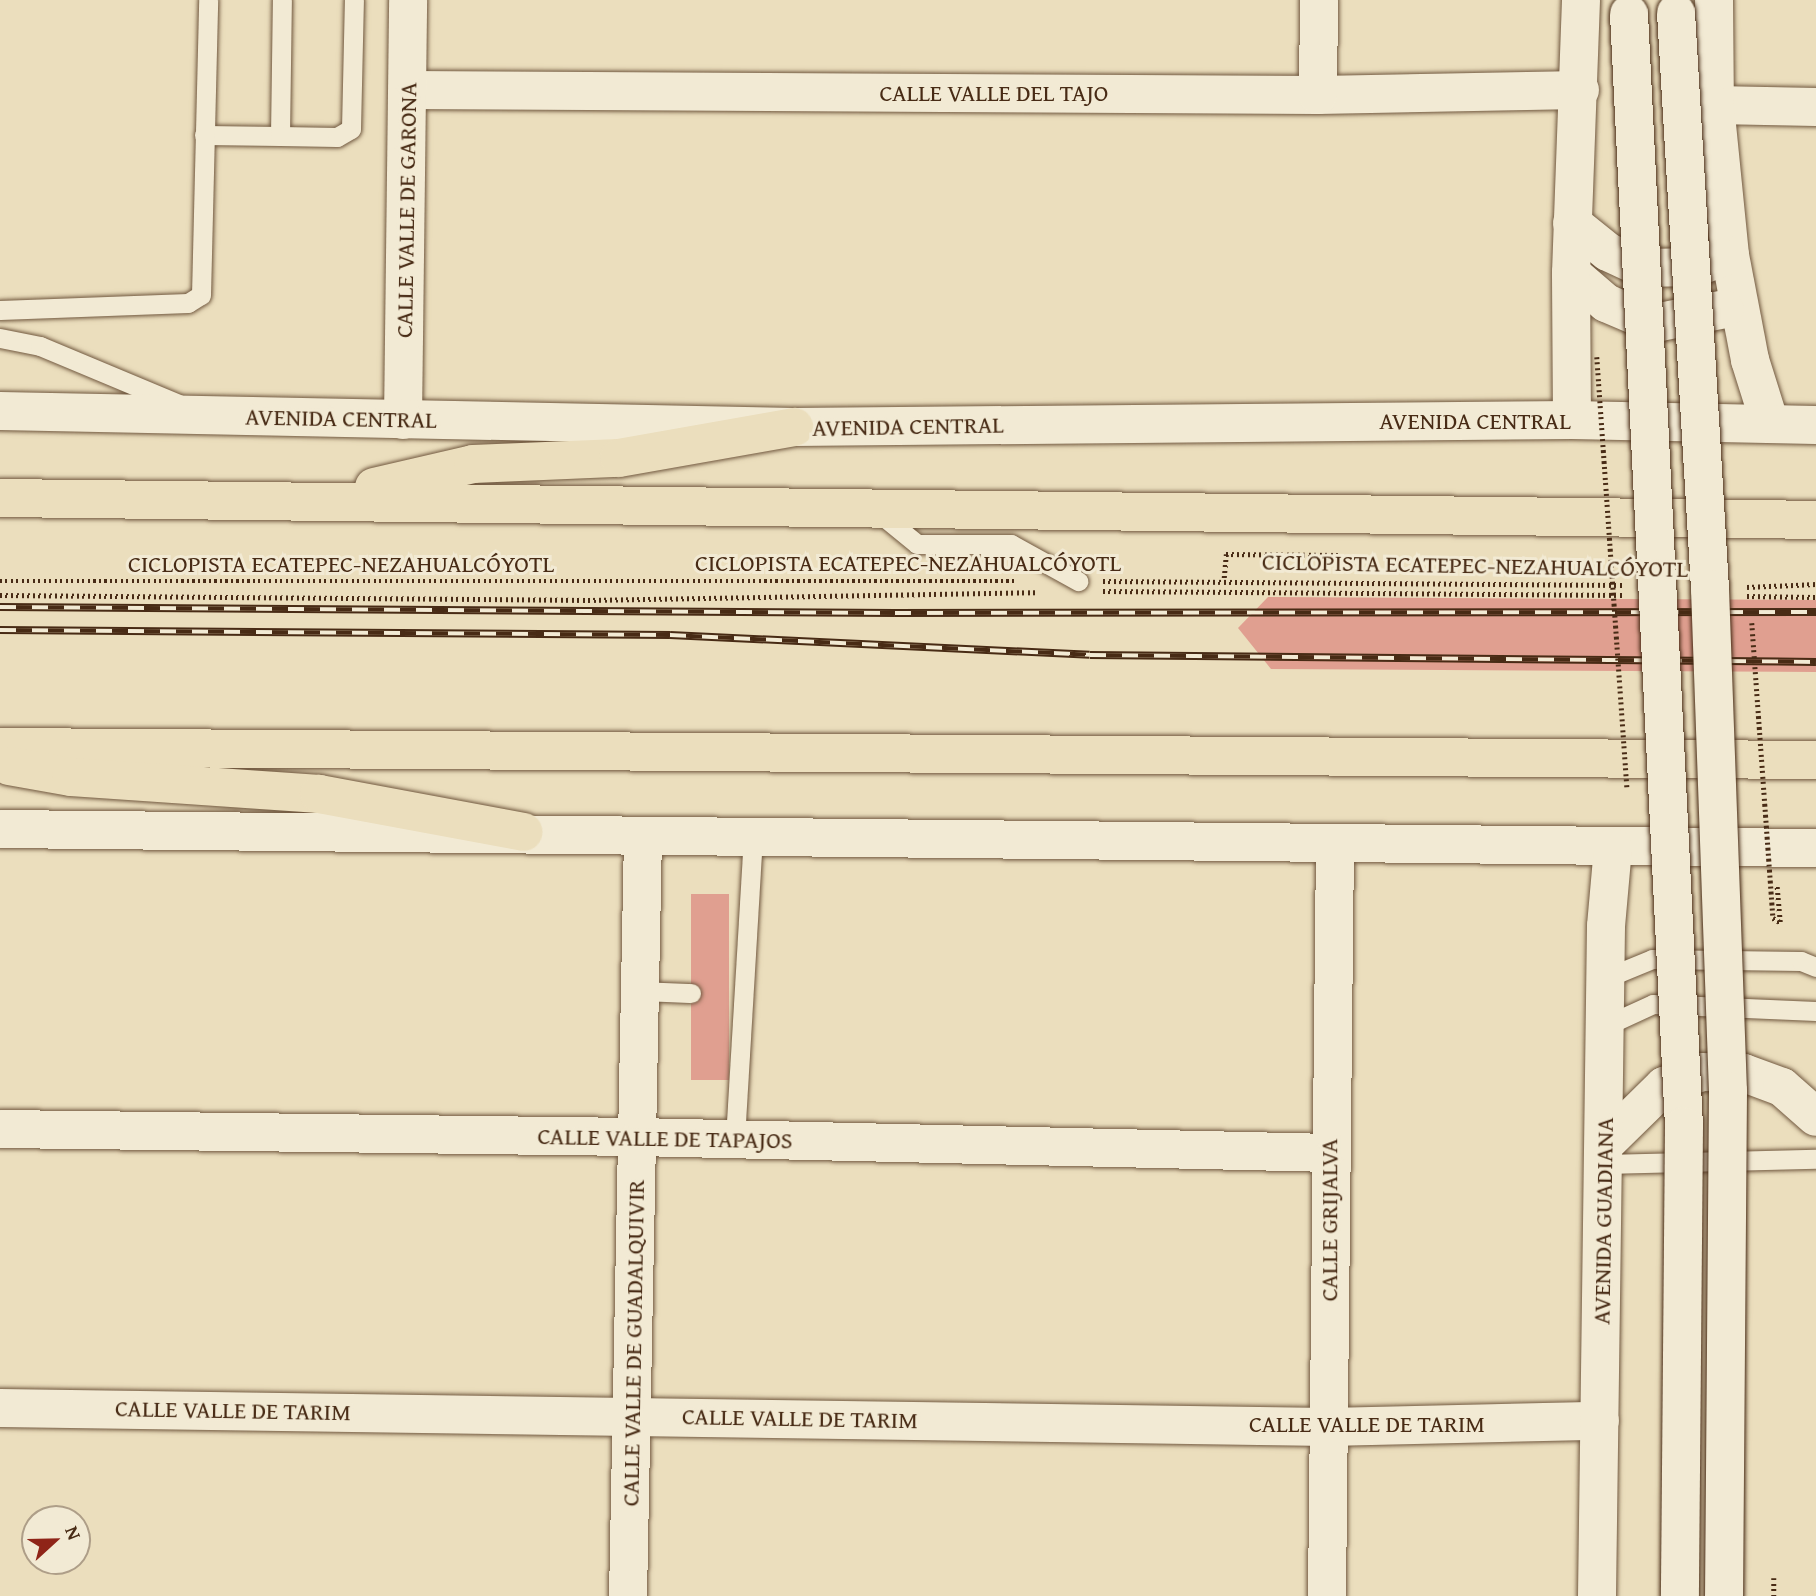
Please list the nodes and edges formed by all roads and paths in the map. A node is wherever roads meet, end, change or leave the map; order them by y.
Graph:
1 (208, 0) edge
2 (282, 0) edge
3 (354, 0) edge
4 (408, 0) edge
5 (1319, 0) edge
6 (1581, 0) edge
7 (1714, 0) edge
8 (1676, 6) edge
9 (1629, 7) edge
10 (408, 90) junction
11 (1580, 90) junction
12 (1318, 95) junction
13 (1715, 105) junction
14 (1816, 107) edge
15 (204, 135) junction
16 (280, 136) junction
17 (1572, 223) junction
18 (1730, 255) junction
19 (1571, 273) junction
20 (1738, 306) junction
21 (0, 310) edge
22 (0, 338) edge
23 (1597, 356) dead end
24 (0, 411) edge
25 (205, 415) junction
26 (403, 420) junction
27 (1572, 420) junction
28 (1770, 424) junction
29 (1816, 425) edge
30 (794, 427) junction
31 (0, 498) edge
32 (319, 500) junction
33 (876, 510) junction
34 (1816, 520) edge
35 (1226, 554) dead end
36 (1748, 574) dead end
37 (1224, 578) junction
38 (0, 581) edge
39 (1022, 581) dead end
40 (1816, 584) edge
41 (1637, 585) dead end
42 (1084, 586) junction
43 (1733, 587) dead end
44 (1050, 592) dead end
45 (0, 595) edge
46 (1636, 595) dead end
47 (1733, 596) dead end
48 (1816, 597) edge
49 (1750, 600) dead end
50 (1751, 614) dead end
51 (0, 747) edge
52 (1816, 760) edge
53 (0, 765) edge
54 (1628, 800) dead end
55 (0, 829) edge
56 (524, 831) junction
57 (643, 837) junction
58 (753, 838) junction
59 (1335, 844) junction
60 (1613, 847) junction
61 (1816, 848) edge
62 (1773, 918) dead end
63 (1816, 967) edge
64 (1606, 978) junction
65 (641, 991) junction
66 (691, 993) dead end
67 (1816, 1011) edge
68 (1605, 1026) junction
69 (1816, 1117) edge
70 (0, 1129) edge
71 (638, 1137) junction
72 (735, 1139) junction
73 (1329, 1153) junction
74 (1605, 1154) junction
75 (1816, 1159) edge
76 (0, 1408) edge
77 (631, 1414) junction
78 (1600, 1421) junction
79 (1328, 1427) junction
80 (1774, 1578) dead end
81 (628, 1596) edge
82 (1327, 1596) edge
83 (1597, 1596) edge
84 (1680, 1596) edge
85 (1724, 1596) edge
86 (1774, 1596) edge

1 - 15 lane
2 - 16 lane
3 - 16 lane
4 - 10 street, CALLE VALLE DE GARONA
5 - 12 street
6 - 11 street
7 - 13 street
8 - 85 street, bridge
9 - 84 street, bridge
10 - 12 street, CALLE VALLE DEL TAJO
10 - 26 street, CALLE VALLE DE GARONA
11 - 12 street, CALLE VALLE DEL TAJO
11 - 17 street
13 - 14 street
13 - 18 street
15 - 16 lane
15 - 21 lane
17 - 18 street
17 - 19 street
18 - 20 street
19 - 20 street
19 - 27 street
20 - 28 street
22 - 25 lane
23 - 54 path, bridge
24 - 25 street, AVENIDA CENTRAL
25 - 26 street, AVENIDA CENTRAL
26 - 30 street, AVENIDA CENTRAL
27 - 28 street, AVENIDA CENTRAL
27 - 30 street, AVENIDA CENTRAL
28 - 29 street, AVENIDA CENTRAL
30 - 32 highway
31 - 32 highway
32 - 33 highway
33 - 34 highway
33 - 42 lane
35 - 37 path
36 - 49 path
37 - 41 path, CICLOPISTA ECATEPEC-NEZAHUALCÓYOTL
37 - 42 path, CICLOPISTA ECATEPEC-NEZAHUALCÓYOTL
38 - 39 path, CICLOPISTA ECATEPEC-NEZAHUALCÓYOTL
40 - 43 path
42 - 46 path
44 - 45 path
47 - 48 path
50 - 62 path, bridge
51 - 52 highway
53 - 56 highway
55 - 56 street
56 - 57 street
57 - 58 street
57 - 65 street, CALLE VALLE DE GUADALQUIVIR
58 - 59 street
58 - 72 lane
59 - 60 street
59 - 73 street, CALLE GRIJALVA
60 - 61 street
60 - 64 street, AVENIDA GUADIANA
63 - 64 lane
64 - 68 street, AVENIDA GUADIANA
65 - 66 lane
65 - 71 street, CALLE VALLE DE GUADALQUIVIR
67 - 68 lane
68 - 74 street, AVENIDA GUADIANA
69 - 74 street
70 - 71 street, CALLE VALLE DE TAPAJOS
71 - 72 street, CALLE VALLE DE TAPAJOS
71 - 77 street, CALLE VALLE DE GUADALQUIVIR
72 - 73 street, CALLE VALLE DE TAPAJOS
73 - 79 street, CALLE GRIJALVA
74 - 75 lane
74 - 78 street, AVENIDA GUADIANA
76 - 77 street, CALLE VALLE DE TARIM
77 - 79 street, CALLE VALLE DE TARIM
77 - 81 street, CALLE VALLE DE GUADALQUIVIR
78 - 79 street, CALLE VALLE DE TARIM
78 - 83 street, AVENIDA GUADIANA
79 - 82 street, CALLE GRIJALVA
80 - 86 path

